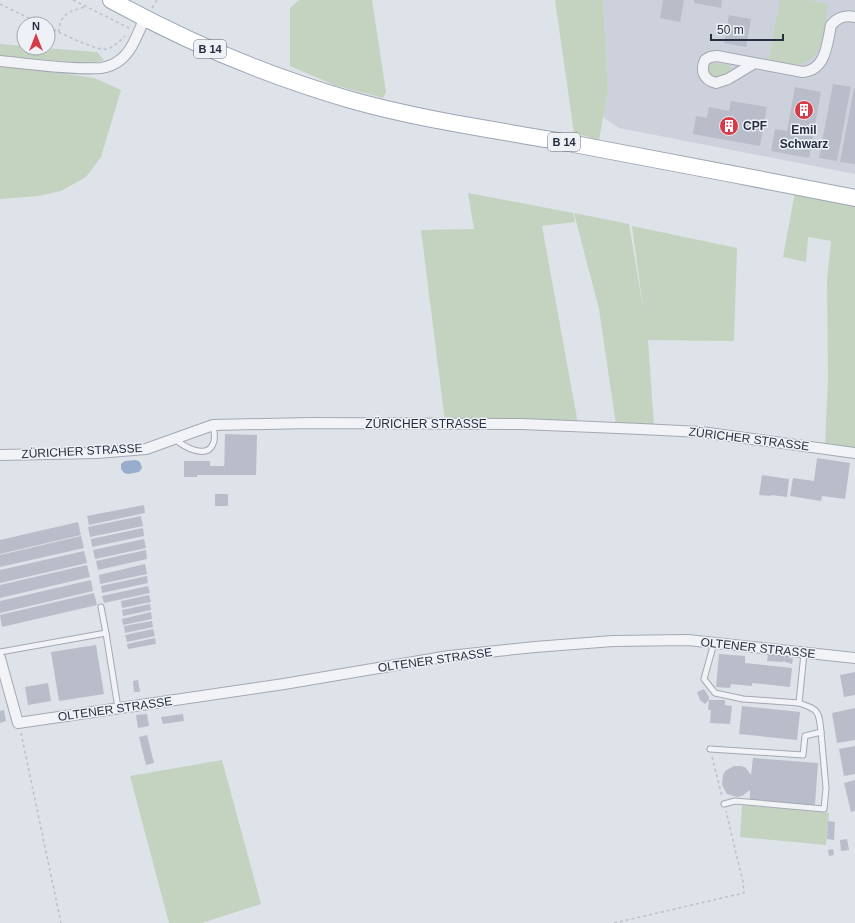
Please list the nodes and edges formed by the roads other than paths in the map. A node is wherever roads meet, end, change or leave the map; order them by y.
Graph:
1 (111, 0) edge
2 (855, 17) edge
3 (145, 18) junction
4 (0, 61) edge
5 (753, 64) dead end
6 (855, 198) edge
7 (213, 425) junction
8 (174, 439) junction
9 (855, 453) edge
10 (0, 455) edge
11 (101, 608) dead end
12 (106, 632) junction
13 (714, 643) junction
14 (0, 652) edge
15 (804, 652) junction
16 (0, 658) edge
17 (855, 658) edge
18 (798, 703) junction
19 (118, 708) junction
20 (821, 732) junction
21 (710, 749) road end
22 (724, 804) road end

1 - 3 main road, B 14
2 - 5 street
3 - 4 street
3 - 6 main road, B 14
7 - 8 street, ZÜRICHER STRASSE
7 - 8 lane
7 - 9 street, ZÜRICHER STRASSE
8 - 10 street, ZÜRICHER STRASSE
11 - 12 lane
12 - 14 lane
12 - 19 lane
13 - 15 street, OLTENER STRASSE
13 - 18 lane
13 - 19 street, OLTENER STRASSE
15 - 17 street, OLTENER STRASSE
15 - 18 lane
16 - 19 street, OLTENER STRASSE
18 - 20 lane
20 - 21 lane
20 - 22 lane

